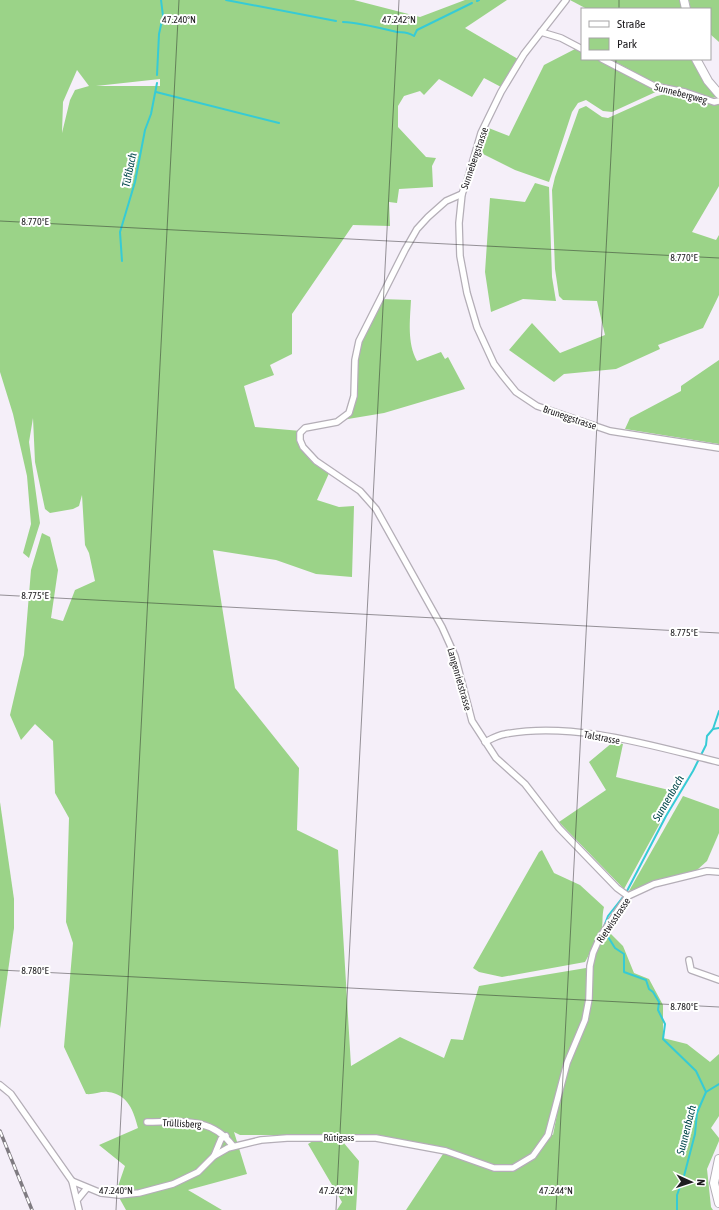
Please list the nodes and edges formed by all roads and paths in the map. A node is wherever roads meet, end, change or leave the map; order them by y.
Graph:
1 (566, 0) edge
2 (541, 32) junction
3 (581, 48) edge
4 (604, 60) edge
5 (697, 60) edge
6 (719, 94) edge
7 (719, 101) edge
8 (462, 194) junction
9 (301, 431) joint
10 (719, 448) edge
11 (485, 742) junction
12 (719, 762) edge
13 (719, 872) edge
14 (628, 896) junction
15 (689, 960) dead end
16 (590, 966) joint
17 (719, 980) edge
18 (0, 1085) edge
19 (147, 1122) dead end
20 (226, 1136) junction
21 (233, 1146) junction
22 (214, 1156) junction
23 (719, 1158) edge
24 (72, 1180) junction
25 (88, 1188) junction
26 (78, 1199) junction
27 (719, 1203) edge
28 (79, 1210) edge

1 - 2 street, Sunnebergstrasse
2 - 3 street
2 - 8 street, Sunnebergstrasse
4 - 7 street, Sunnebergweg
5 - 6 street
8 - 9 street, Sunnebergstrasse
8 - 10 street, Bruneggstrasse
9 - 11 street, Langenrietstrasse
11 - 12 street, Talstrasse
11 - 14 street, Langenrietstrasse
13 - 14 street, Rietwisstrasse
14 - 16 street, Rietwisstrasse
15 - 17 street
16 - 21 street, Rütigass
18 - 24 street, Rütigass
19 - 20 street, Trüllisberg
20 - 21 street, Trüllisberg
20 - 22 street
21 - 22 street, Rütigass
22 - 25 street, Rütigass
23 - 27 street
24 - 25 street, Rütigass
24 - 26 street
25 - 26 street
26 - 28 street

